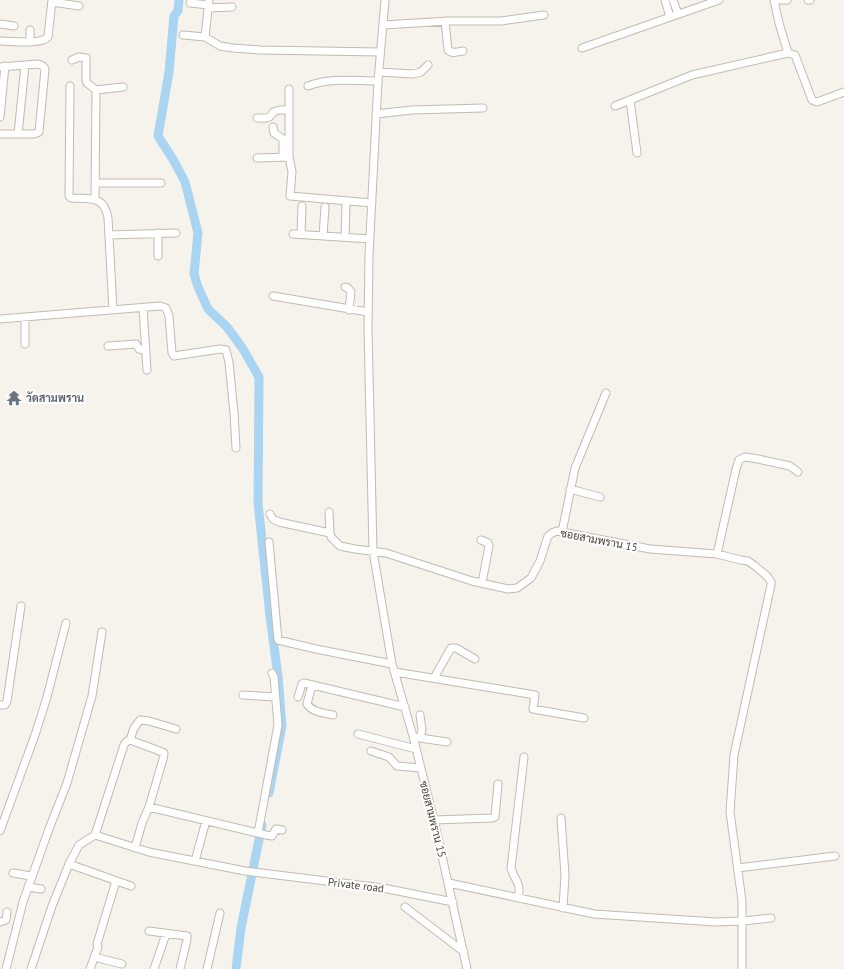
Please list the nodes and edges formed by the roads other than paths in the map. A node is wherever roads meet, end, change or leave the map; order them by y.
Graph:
1 (385, 0) edge
2 (665, 0) edge
3 (673, 0) edge
4 (719, 0) edge
5 (774, 0) edge
6 (780, 0) edge
7 (787, 0) edge
8 (52, 1) edge
9 (190, 3) dead end
10 (209, 4) edge
11 (79, 6) dead end
12 (232, 8) dead end
13 (678, 14) junction
14 (544, 15) dead end
15 (670, 17) junction
16 (445, 21) junction
17 (0, 24) edge
18 (383, 25) junction
19 (14, 26) dead end
20 (30, 30) dead end
21 (184, 35) dead end
22 (205, 37) junction
23 (0, 41) edge
24 (30, 41) junction
25 (582, 48) dead end
26 (463, 51) dead end
27 (380, 52) junction
28 (788, 53) junction
29 (72, 60) dead end
30 (24, 65) junction
31 (428, 65) dead end
32 (3, 66) edge
33 (379, 72) junction
34 (378, 81) junction
35 (70, 86) dead end
36 (308, 86) dead end
37 (123, 87) dead end
38 (289, 89) dead end
39 (96, 90) junction
40 (844, 92) edge
41 (630, 100) junction
42 (615, 106) dead end
43 (482, 108) dead end
44 (289, 110) junction
45 (376, 114) junction
46 (0, 117) edge
47 (257, 118) dead end
48 (273, 127) dead end
49 (0, 134) edge
50 (18, 134) junction
51 (637, 154) dead end
52 (286, 157) junction
53 (257, 158) dead end
54 (95, 183) junction
55 (161, 183) dead end
56 (95, 200) junction
57 (372, 204) junction
58 (346, 205) dead end
59 (302, 206) dead end
60 (325, 207) dead end
61 (158, 233) junction
62 (176, 233) dead end
63 (109, 235) junction
64 (323, 236) junction
65 (345, 237) junction
66 (370, 239) junction
67 (158, 256) dead end
68 (345, 287) dead end
69 (273, 296) dead end
70 (143, 308) junction
71 (113, 310) junction
72 (349, 310) junction
73 (368, 312) junction
74 (25, 317) junction
75 (0, 319) edge
76 (25, 344) dead end
77 (108, 346) dead end
78 (146, 350) junction
79 (146, 370) dead end
80 (606, 393) dead end
81 (236, 448) dead end
82 (798, 472) dead end
83 (570, 489) junction
84 (600, 497) dead end
85 (329, 512) dead end
86 (270, 514) dead end
87 (562, 532) junction
88 (330, 533) junction
89 (481, 540) dead end
90 (269, 542) dead end
91 (373, 551) junction
92 (717, 554) junction
93 (482, 583) junction
94 (21, 606) dead end
95 (66, 622) dead end
96 (102, 632) dead end
97 (475, 658) dead end
98 (392, 664) junction
99 (395, 672) junction
100 (272, 673) dead end
101 (434, 678) junction
102 (312, 685) junction
103 (243, 695) dead end
104 (275, 697) junction
105 (298, 697) dead end
106 (0, 705) edge
107 (404, 707) junction
108 (333, 715) dead end
109 (420, 715) dead end
110 (584, 718) dead end
111 (176, 729) dead end
112 (358, 734) dead end
113 (413, 736) junction
114 (420, 738) junction
115 (130, 740) junction
116 (447, 742) dead end
117 (416, 750) junction
118 (371, 751) dead end
119 (524, 757) dead end
120 (421, 768) junction
121 (498, 784) dead end
122 (149, 807) junction
123 (561, 818) dead end
124 (434, 820) junction
125 (206, 821) junction
126 (282, 830) dead end
127 (0, 831) edge
128 (261, 834) junction
129 (95, 835) junction
130 (135, 848) junction
131 (835, 856) dead end
132 (196, 861) junction
133 (70, 864) junction
134 (738, 868) junction
135 (13, 872) dead end
136 (31, 876) junction
137 (116, 881) junction
138 (449, 883) junction
139 (131, 886) dead end
140 (28, 887) junction
141 (41, 889) dead end
142 (518, 897) junction
143 (453, 902) junction
144 (405, 907) dead end
145 (564, 908) junction
146 (7, 912) dead end
147 (220, 913) dead end
148 (771, 918) dead end
149 (743, 921) junction
150 (0, 922) edge
151 (149, 931) dead end
152 (166, 934) junction
153 (464, 952) junction
154 (94, 957) junction
155 (122, 964) dead end
156 (6, 969) edge
157 (31, 969) edge
158 (90, 969) edge
159 (154, 969) edge
160 (180, 969) edge
161 (207, 969) edge
162 (467, 969) edge
163 (742, 969) edge

1 - 18 street
2 - 15 street
3 - 13 street
4 - 13 street
5 - 28 street
6 - 7 street
8 - 11 street
8 - 24 street
9 - 10 street
10 - 12 street
10 - 22 street
13 - 15 street
14 - 16 street
15 - 25 street
16 - 18 street
16 - 26 street
17 - 19 street
18 - 27 street
20 - 24 street
21 - 22 street
22 - 27 street
23 - 24 street
27 - 33 street
28 - 40 street
28 - 41 street
29 - 39 street
30 - 32 street
30 - 50 street
30 - 50 street
31 - 33 street
32 - 46 street
33 - 34 street
34 - 36 street
34 - 45 street
35 - 56 street
37 - 39 street
38 - 44 street
39 - 54 street
41 - 42 street
41 - 51 street
43 - 45 street
44 - 47 street
44 - 52 street
45 - 57 street
48 - 52 street
49 - 50 street
52 - 53 street
52 - 57 street
54 - 55 street
54 - 56 street
56 - 63 street
57 - 66 street
58 - 65 street
59 - 64 street
60 - 64 street
61 - 62 street
61 - 63 street
61 - 67 street
63 - 71 street
64 - 65 street
65 - 66 street
66 - 73 street
68 - 72 street
69 - 72 street
70 - 71 street
70 - 78 street
70 - 81 street
71 - 74 street
72 - 73 street
73 - 91 street
74 - 75 street
74 - 76 street
77 - 78 street
78 - 79 street
80 - 83 street
82 - 92 street
83 - 84 street
83 - 87 street
85 - 88 street
86 - 88 street
87 - 92 street, ซอยสามพราน 15
87 - 93 street, ซอยสามพราน 15
88 - 91 street
89 - 93 street
90 - 98 street
91 - 93 street, ซอยสามพราน 15
91 - 98 street, ซอยสามพราน 15
92 - 134 street, ซอยสามพราน 15
94 - 106 street
95 - 127 street
96 - 136 street
97 - 101 street
98 - 99 street, ซอยสามพราน 15
99 - 101 street
99 - 107 street, ซอยสามพราน 15
100 - 104 street
101 - 110 street
102 - 105 street
102 - 107 street
102 - 108 street
103 - 104 street
104 - 128 street
107 - 113 street, ซอยสามพราน 15
109 - 114 street
111 - 115 street
112 - 117 street
113 - 114 street
113 - 117 street, ซอยสามพราน 15
114 - 116 street
115 - 122 street
115 - 129 street
117 - 120 street, ซอยสามพราน 15
118 - 120 street
119 - 142 street
120 - 124 street, ซอยสามพราน 15
121 - 124 street
122 - 125 street
122 - 130 street
123 - 145 street
124 - 138 street, ซอยสามพราน 15
125 - 128 street
125 - 132 street
126 - 128 street
129 - 130 street, Private road
129 - 133 street
130 - 132 street, Private road
131 - 134 street
132 - 143 street, Private road
133 - 137 street
133 - 157 street
134 - 149 street, ซอยสามพราน 15
135 - 136 street
136 - 140 street
137 - 139 street
137 - 154 street
138 - 142 street
138 - 143 street, ซอยสามพราน 15
140 - 141 street
140 - 156 street
142 - 145 street
143 - 153 street, ซอยสามพราน 15
144 - 153 street
145 - 149 street
146 - 150 street
147 - 161 street
148 - 149 street
149 - 163 street, ซอยสามพราน 15
151 - 152 street
152 - 159 street
152 - 160 street
153 - 162 street, ซอยสามพราน 15
154 - 155 street
154 - 158 street

